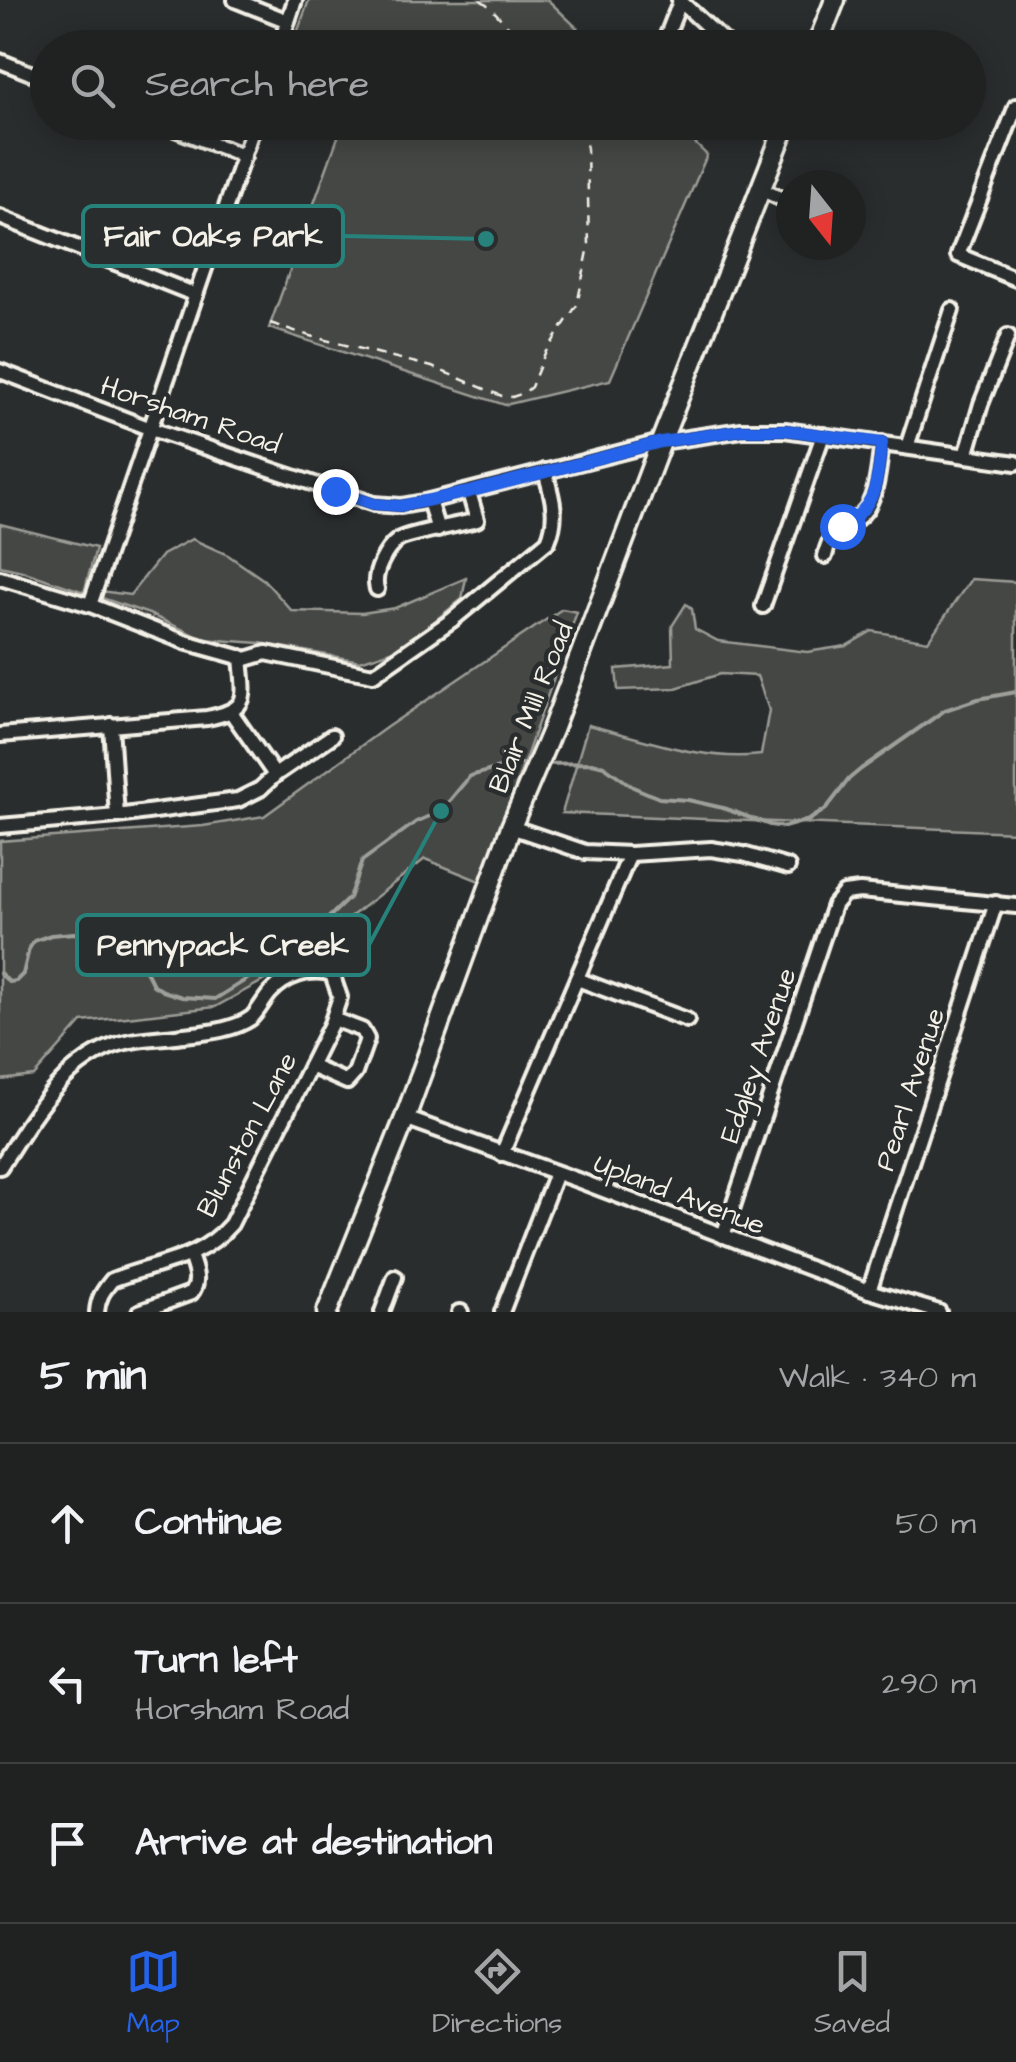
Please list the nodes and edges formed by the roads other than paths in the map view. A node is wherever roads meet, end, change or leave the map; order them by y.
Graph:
1 (235, 0) edge
2 (295, 0) edge
3 (835, 0) edge
4 (680, 1) edge
5 (288, 21) junction
6 (285, 30) edge
7 (669, 30) edge
8 (712, 30) edge
9 (823, 30) edge
10 (0, 61) edge
11 (30, 73) edge
12 (1016, 106) edge
13 (203, 140) edge
14 (249, 140) edge
15 (779, 140) edge
16 (244, 156) junction
17 (760, 189) junction
18 (776, 196) edge
19 (0, 217) edge
20 (1016, 279) edge
21 (196, 295) junction
22 (952, 310) dead end
23 (1008, 336) dead end
24 (0, 370) edge
25 (151, 429) junction
26 (823, 435) junction
27 (661, 442) junction
28 (882, 443) junction
29 (907, 447) junction
30 (966, 456) junction
31 (1016, 463) edge
32 (545, 471) junction
33 (469, 492) junction
34 (429, 501) junction
35 (438, 530) junction
36 (825, 556) dead end
37 (0, 578) edge
38 (377, 589) dead end
39 (90, 605) junction
40 (763, 606) dead end
41 (241, 657) junction
42 (231, 712) junction
43 (110, 725) junction
44 (0, 736) edge
45 (332, 736) dead end
46 (275, 774) junction
47 (118, 816) junction
48 (0, 826) edge
49 (512, 826) junction
50 (630, 854) junction
51 (788, 866) dead end
52 (996, 903) junction
53 (1016, 906) edge
54 (577, 980) junction
55 (687, 1020) dead end
56 (332, 1022) junction
57 (310, 1066) junction
58 (405, 1118) junction
59 (502, 1154) junction
60 (0, 1167) edge
61 (556, 1173) junction
62 (723, 1236) junction
63 (190, 1254) junction
64 (395, 1277) dead end
65 (869, 1291) junction
66 (97, 1312) edge
67 (139, 1312) edge
68 (327, 1312) edge
69 (382, 1312) edge
70 (502, 1312) edge
71 (938, 1312) edge

1 - 5 street
2 - 5 street
3 - 9 main road
4 - 7 street
4 - 8 street
5 - 6 street
10 - 11 street
12 - 20 street
13 - 16 street
14 - 16 street
15 - 17 main road, Blair Mill Road
16 - 21 street
17 - 18 street
17 - 27 main road, Blair Mill Road
19 - 21 street
21 - 25 street
22 - 29 street
23 - 30 street
24 - 25 street, Horsham Road
25 - 34 street, Horsham Road
25 - 39 street
26 - 27 street, Horsham Road
26 - 28 street, Horsham Road
26 - 40 street
27 - 32 street, Horsham Road
27 - 49 main road, Blair Mill Road
28 - 29 street, Horsham Road
28 - 36 street
29 - 30 street, Horsham Road
30 - 31 street, Horsham Road
32 - 33 street, Horsham Road
32 - 41 street
33 - 34 street, Horsham Road
33 - 35 street
34 - 35 street
35 - 38 street
37 - 39 street
39 - 41 street
41 - 42 street
42 - 43 street
42 - 46 street
43 - 44 street
43 - 47 street
45 - 46 street
46 - 47 street
47 - 48 street
49 - 50 street
49 - 58 main road, Blair Mill Road
50 - 51 street
50 - 54 street
52 - 53 street
52 - 62 street, Edgley Avenue
52 - 65 street, Pearl Avenue
54 - 55 street
54 - 59 street
56 - 57 street, Blunston Lane
56 - 57 street
56 - 60 street
57 - 63 street, Blunston Lane
58 - 59 street, Upland Avenue
58 - 68 main road, Blair Mill Road
59 - 61 street, Upland Avenue
61 - 62 street, Upland Avenue
61 - 70 street
62 - 65 street, Upland Avenue
63 - 66 street, Blunston Lane
63 - 67 street
64 - 69 street
65 - 71 street, Upland Avenue

